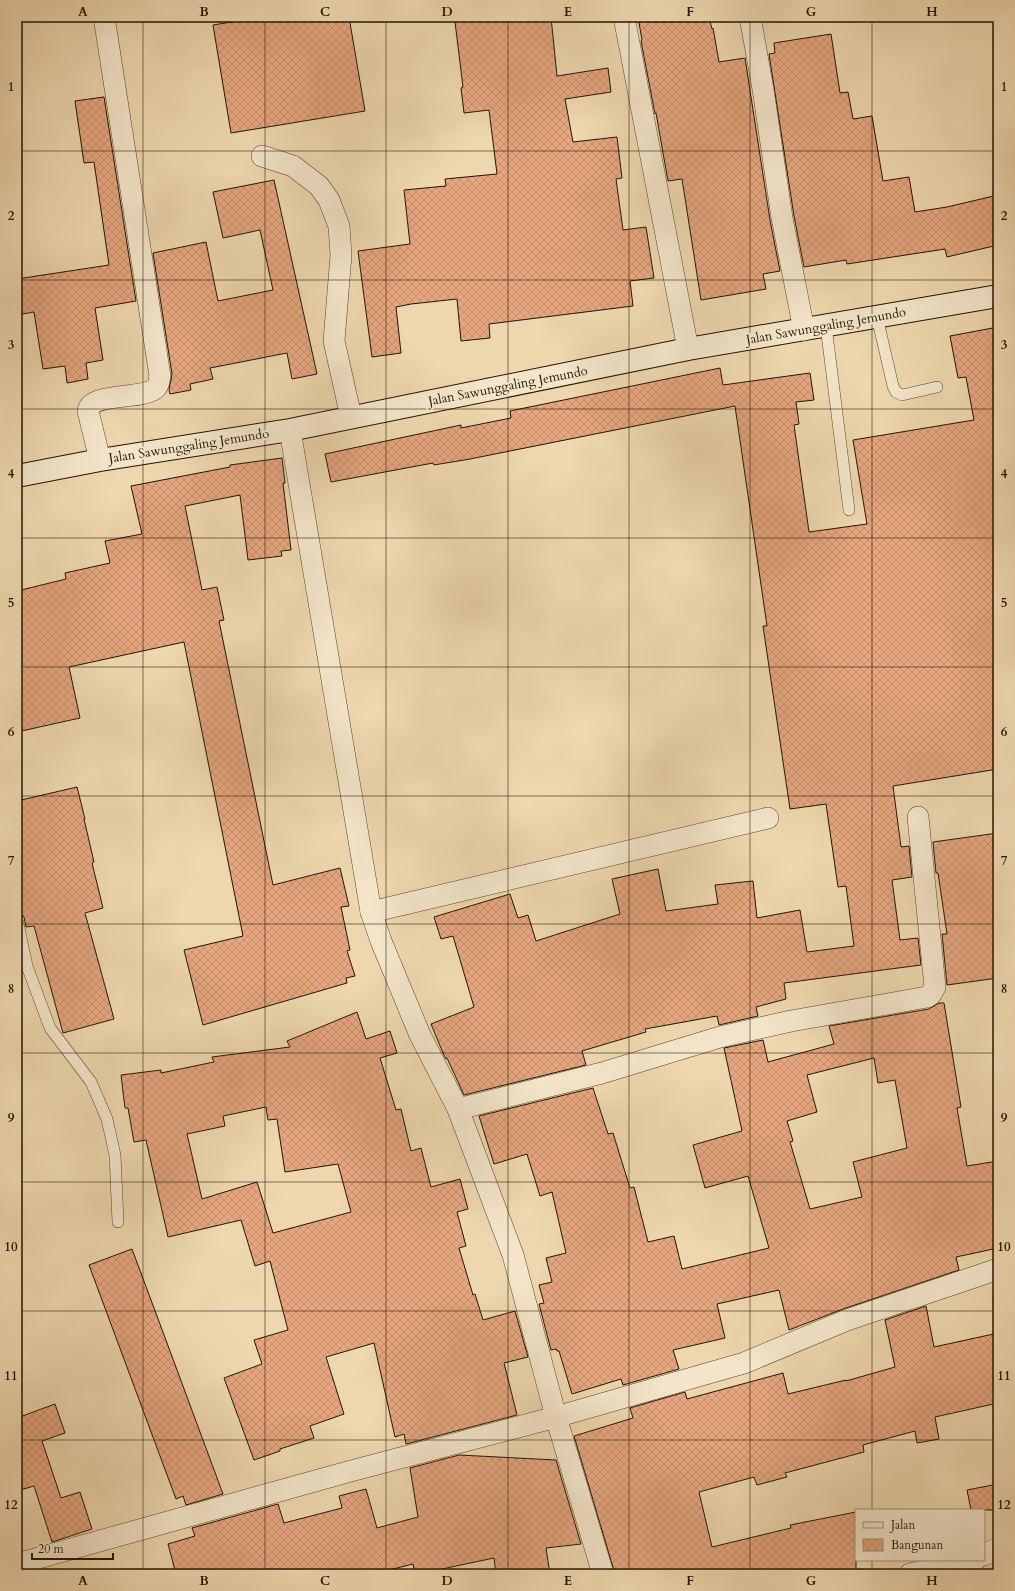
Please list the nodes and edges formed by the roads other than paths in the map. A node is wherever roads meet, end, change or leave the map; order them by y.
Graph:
1 (104, 17) edge
2 (624, 17) edge
3 (750, 17) edge
4 (262, 156) dead end
5 (998, 296) edge
6 (877, 317) junction
7 (826, 326) junction
8 (804, 330) junction
9 (687, 342) junction
10 (937, 387) dead end
11 (349, 408) junction
12 (290, 430) junction
13 (98, 452) junction
14 (17, 476) edge
15 (849, 510) dead end
16 (918, 817) dead end
17 (768, 818) dead end
18 (371, 912) junction
19 (17, 919) edge
20 (458, 1109) junction
21 (118, 1222) dead end
22 (998, 1269) edge
23 (556, 1416) junction
24 (998, 1548) edge
25 (985, 1554) edge
26 (970, 1561) edge
27 (17, 1564) edge
28 (603, 1574) edge
29 (910, 1574) edge

1 - 13 street
2 - 9 street
3 - 8 street
4 - 11 street
5 - 6 main road, Jalan Sawunggaling Jemundo
6 - 7 main road, Jalan Sawunggaling Jemundo
6 - 10 lane
7 - 8 main road, Jalan Sawunggaling Jemundo
7 - 15 lane
8 - 9 main road, Jalan Sawunggaling Jemundo
9 - 11 main road, Jalan Sawunggaling Jemundo
11 - 12 main road, Jalan Sawunggaling Jemundo
12 - 13 main road, Jalan Sawunggaling Jemundo
12 - 18 street
13 - 14 main road, Jalan Sawunggaling Jemundo
16 - 20 street
17 - 18 street
18 - 20 street
19 - 21 lane
20 - 23 street
22 - 23 street
23 - 27 street
23 - 28 street
24 - 25 street
26 - 29 street

